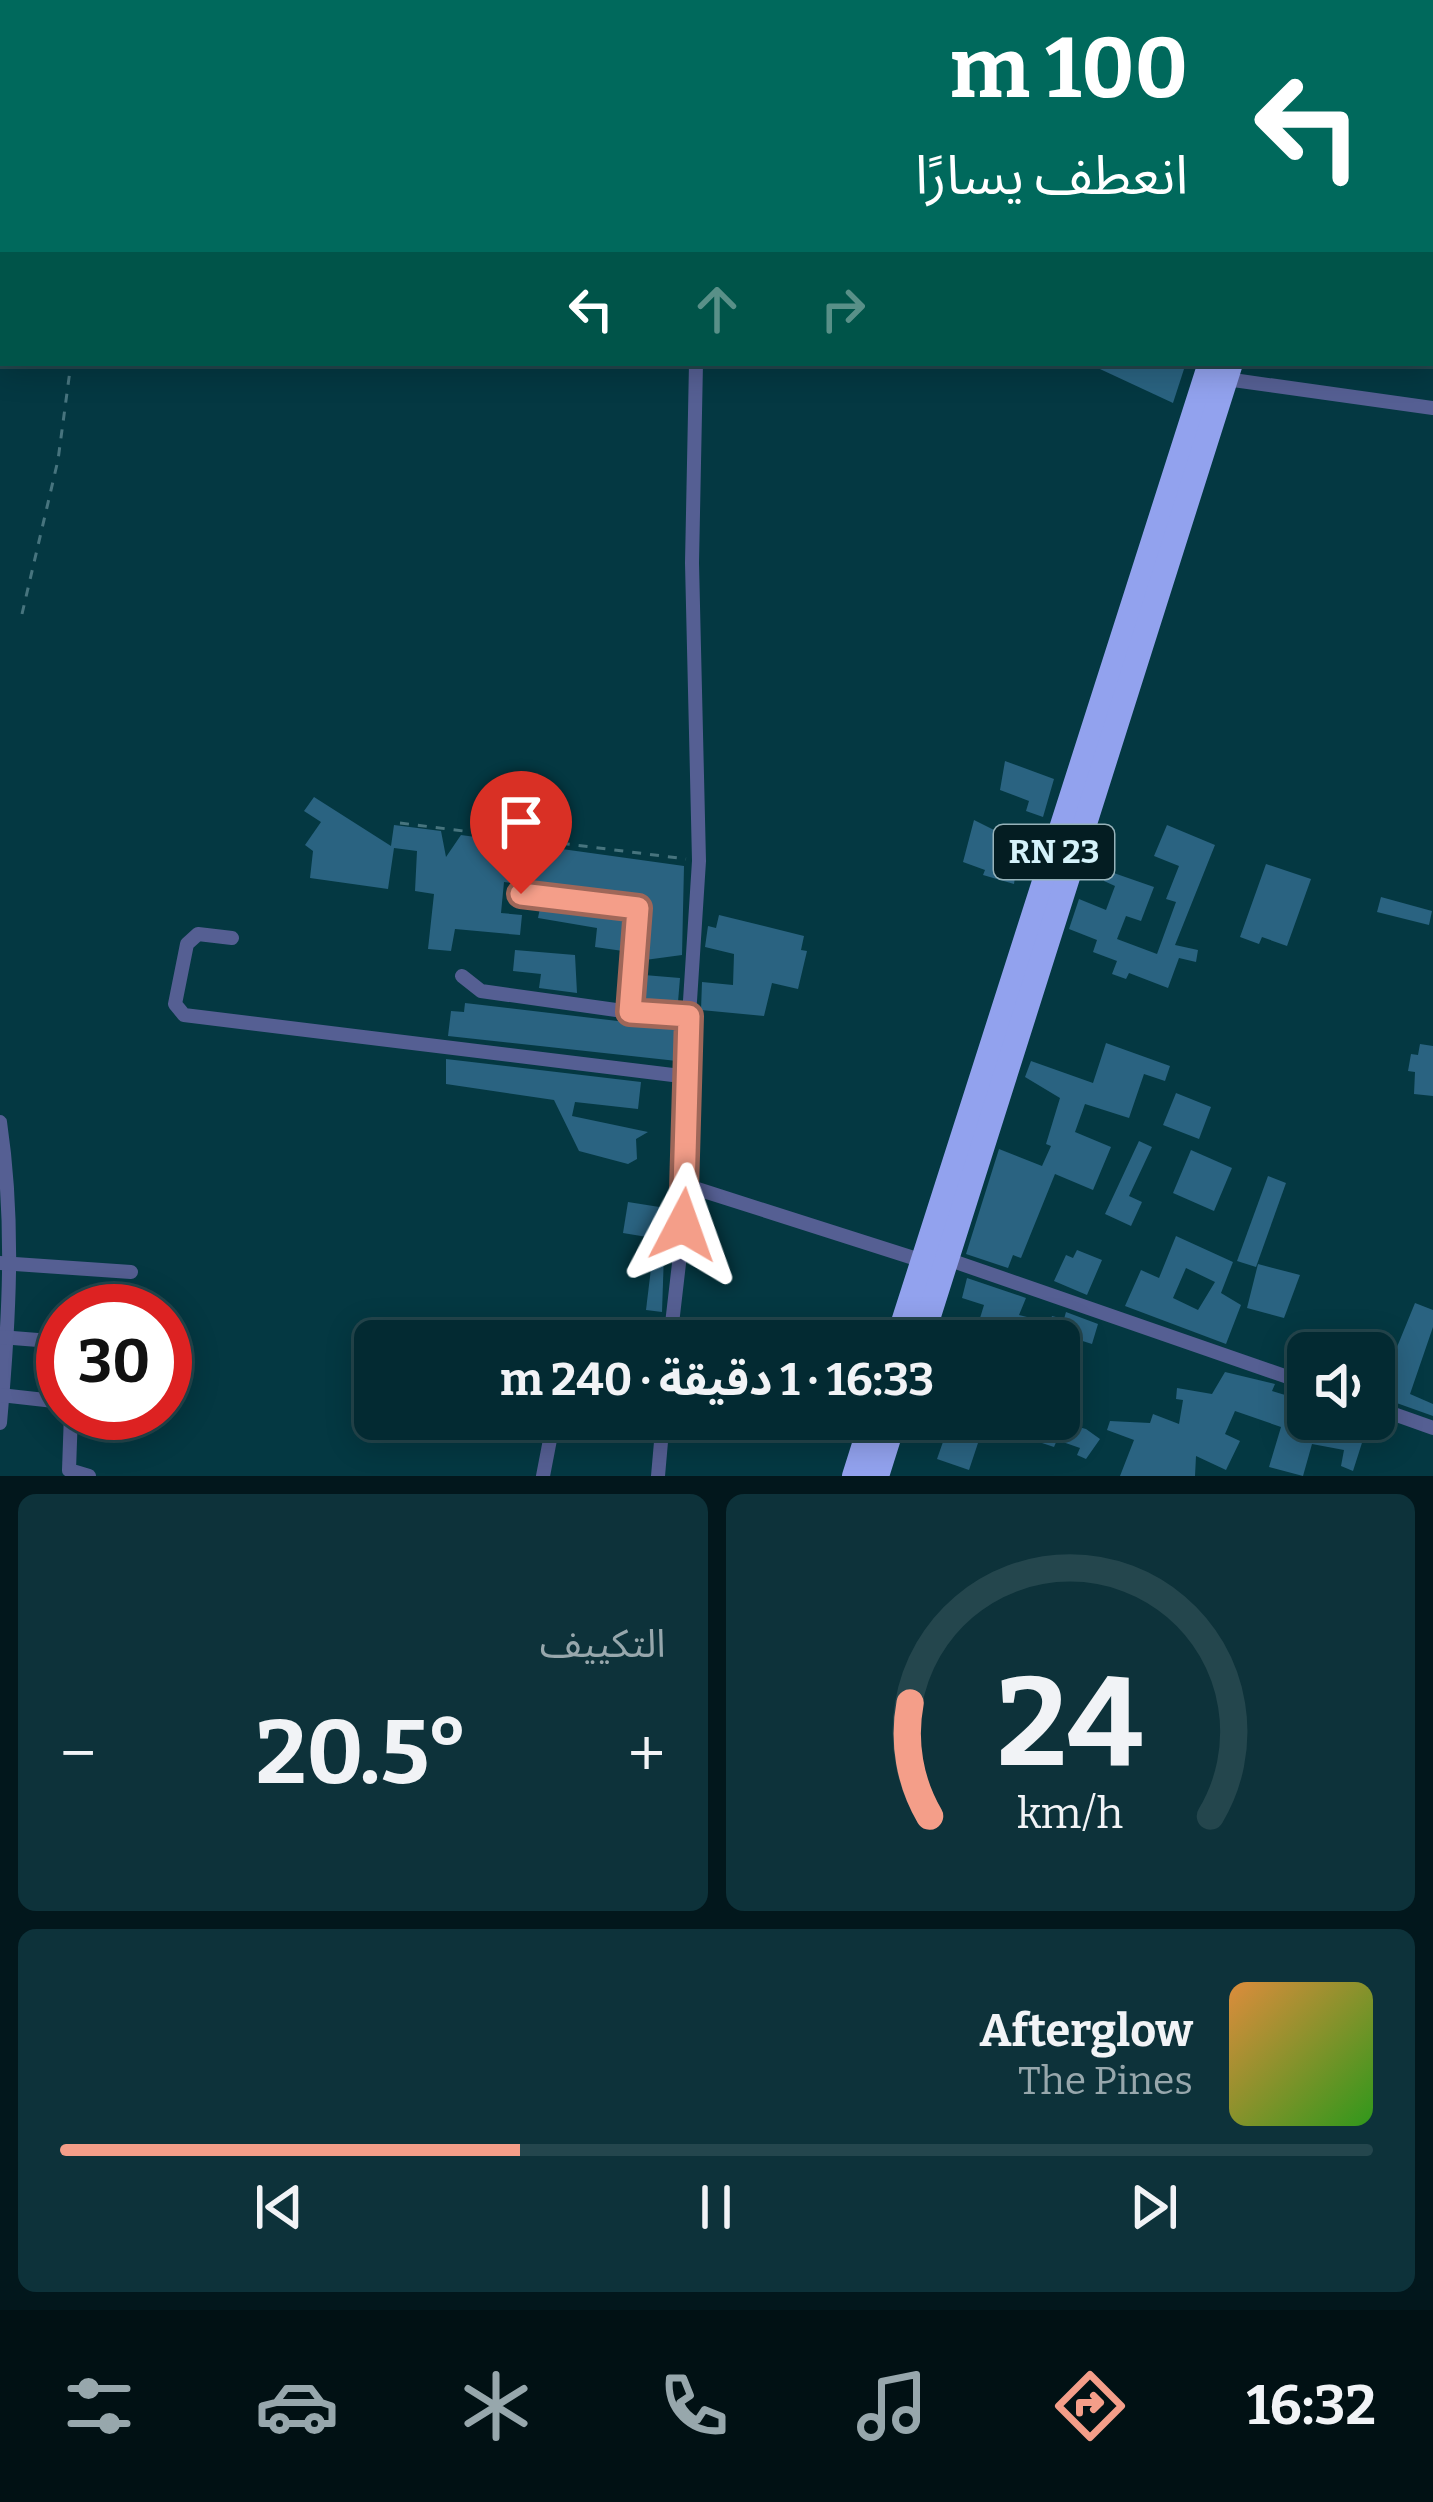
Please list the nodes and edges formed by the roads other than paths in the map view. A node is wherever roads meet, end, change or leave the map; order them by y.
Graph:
1 (696, 366) edge
2 (1222, 368) edge
3 (1433, 408) edge
4 (521, 894) dead end
5 (232, 938) dead end
6 (462, 976) dead end
7 (630, 1012) junction
8 (689, 1016) junction
9 (689, 1077) junction
10 (0, 1122) edge
11 (688, 1186) junction
12 (935, 1260) junction
13 (5, 1264) edge
14 (131, 1272) dead end
15 (672, 1320) edge
16 (907, 1320) edge
17 (925, 1320) edge
18 (4, 1338) edge
19 (36, 1340) edge
20 (1287, 1377) edge
21 (1, 1395) edge
22 (36, 1399) edge
23 (1395, 1414) edge
24 (0, 1424) edge
25 (1433, 1428) edge
26 (70, 1440) edge
27 (550, 1440) edge
28 (662, 1440) edge
29 (865, 1440) edge
30 (888, 1440) edge
31 (89, 1476) edge
32 (544, 1476) edge
33 (658, 1476) edge
34 (854, 1476) edge
35 (877, 1476) edge

1 - 8 street
2 - 3 street
2 - 12 highway, RN 23
4 - 7 street
5 - 9 street
6 - 7 street
7 - 8 street
8 - 9 street
9 - 11 street
10 - 13 street
11 - 12 street
11 - 15 street
12 - 16 highway, RN 23
12 - 17 highway, RN 23
12 - 20 street
13 - 14 street
13 - 18 street
18 - 19 street
18 - 21 street
21 - 22 street
21 - 24 street
23 - 25 street
26 - 31 street
27 - 32 street
28 - 33 street
29 - 34 highway
30 - 35 highway

